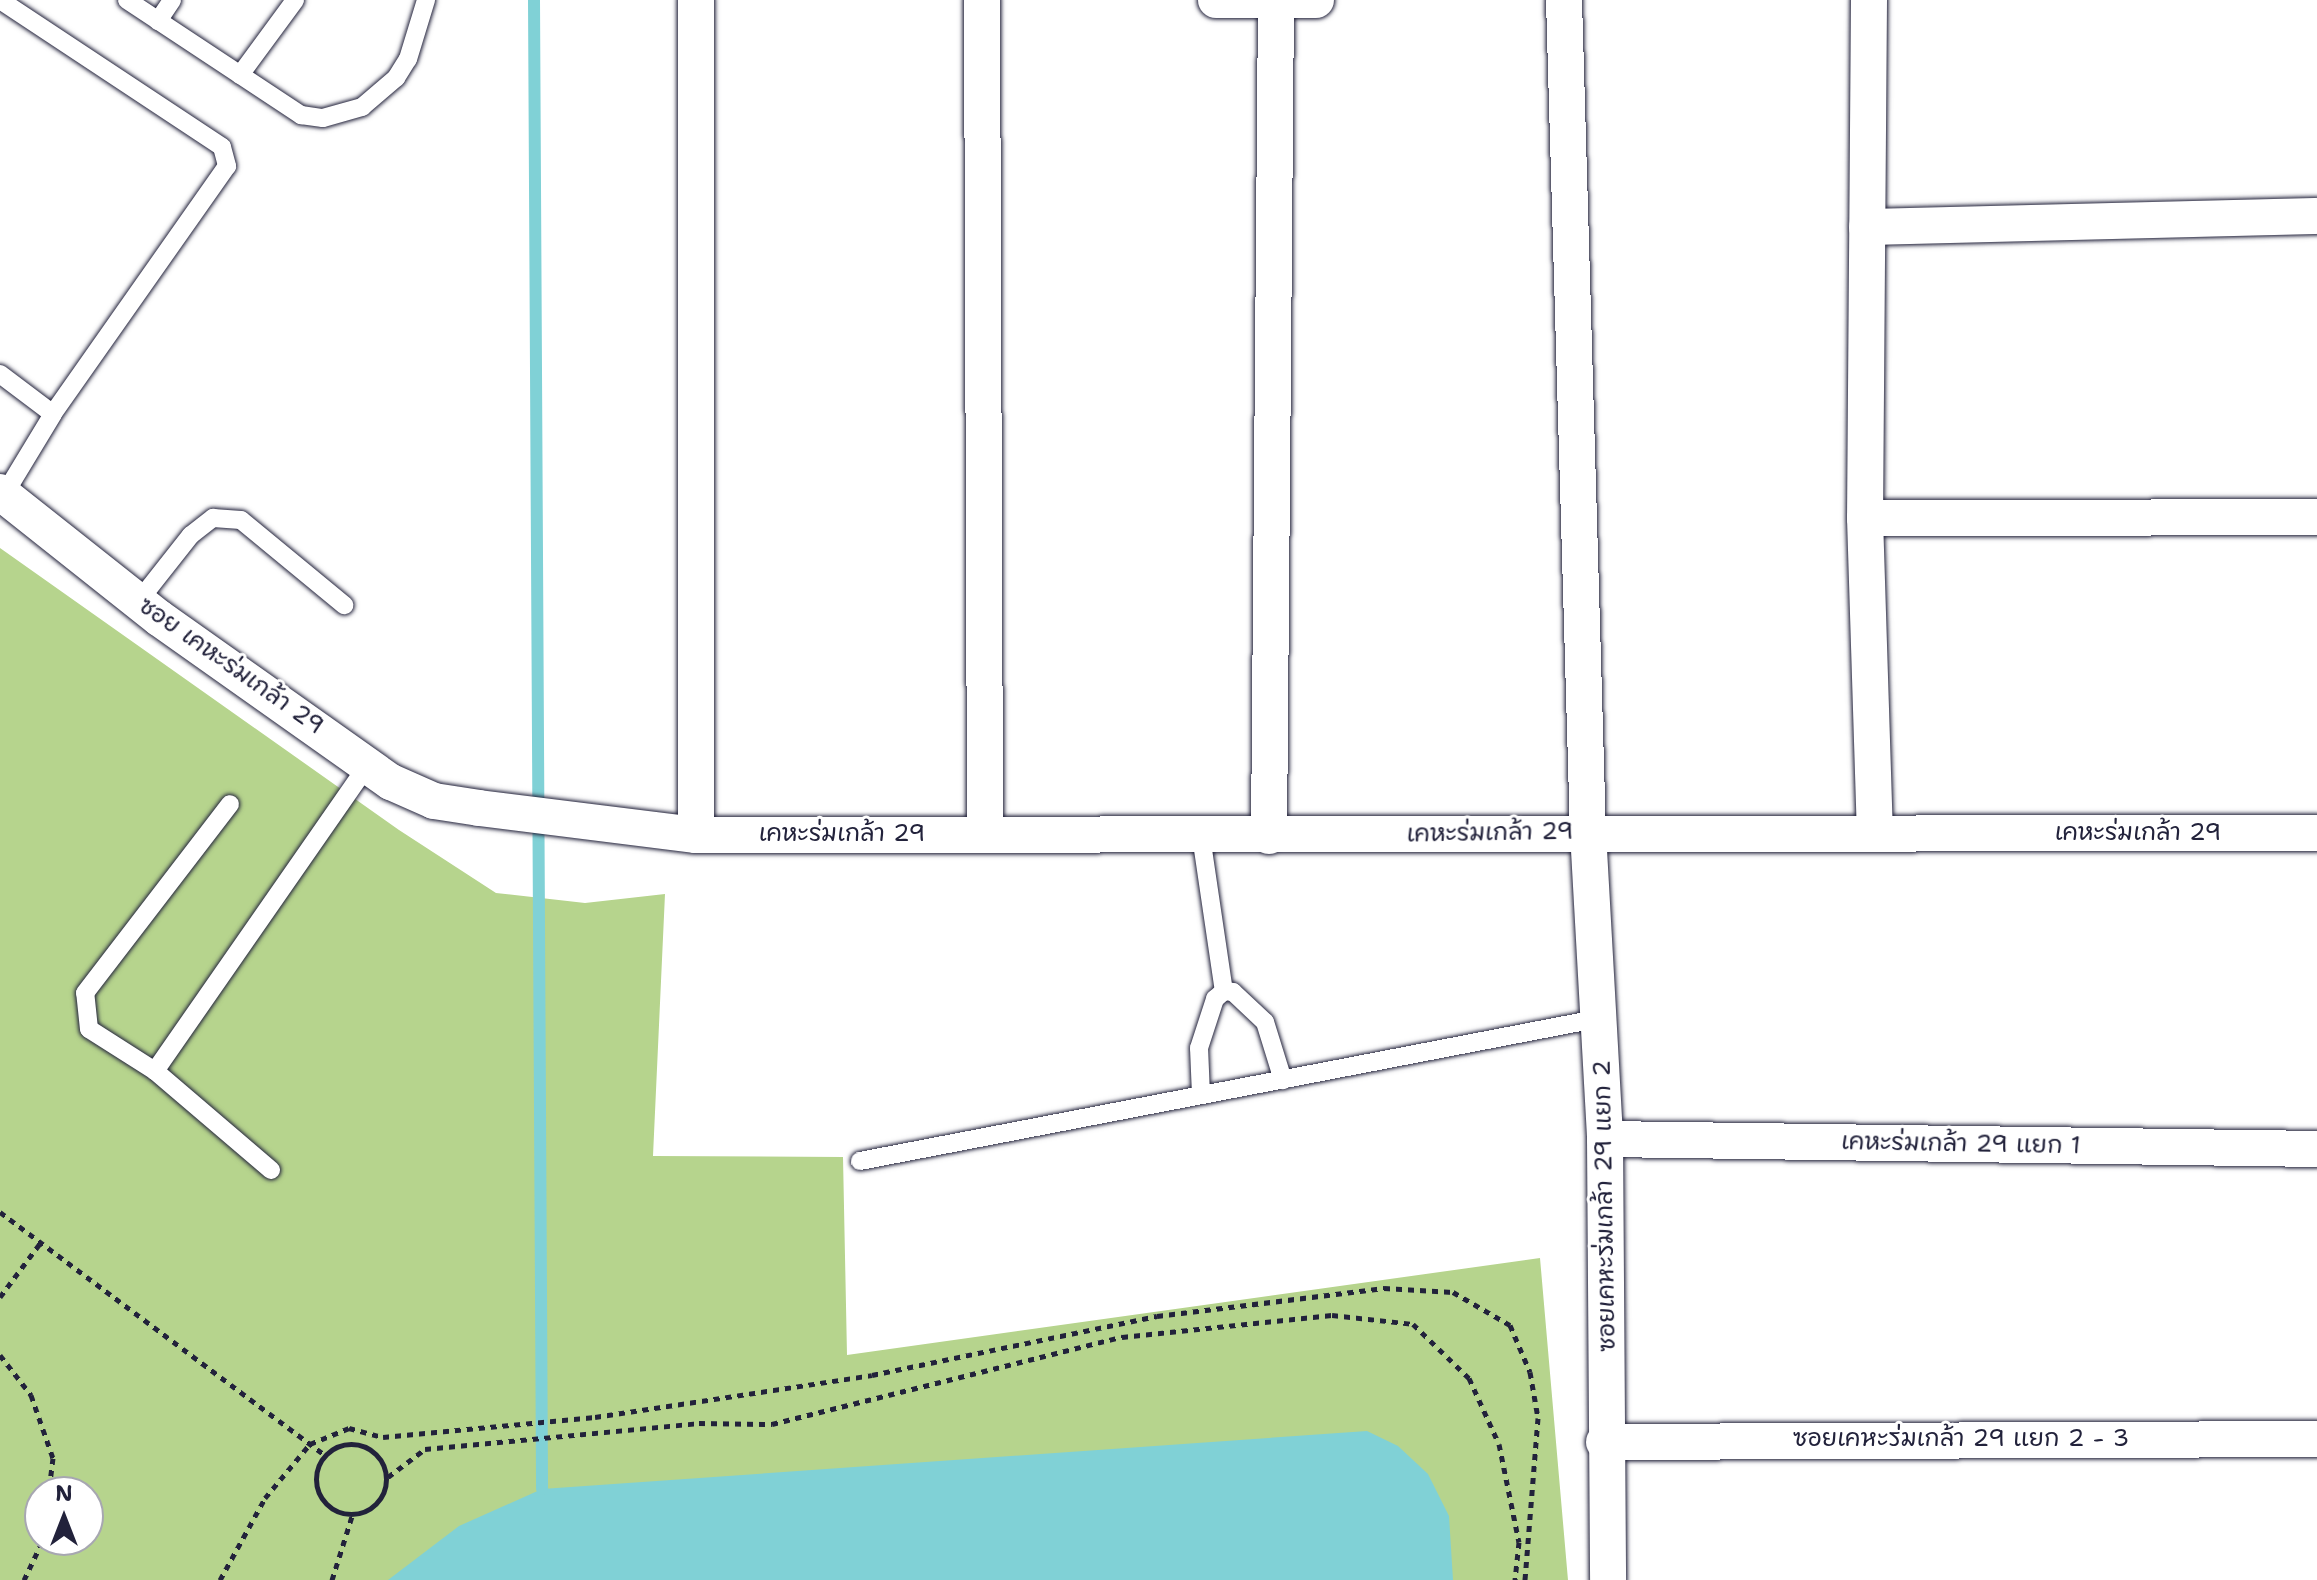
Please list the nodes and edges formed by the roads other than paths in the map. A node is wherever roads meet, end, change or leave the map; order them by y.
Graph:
1 (127, 0) edge
2 (172, 0) edge
3 (295, 0) edge
4 (426, 0) edge
5 (696, 0) edge
6 (982, 0) edge
7 (1216, 0) edge
8 (1276, 0) edge
9 (1316, 0) edge
10 (1564, 0) edge
11 (1869, 0) edge
12 (6, 4) edge
13 (158, 21) junction
14 (0, 24) edge
15 (240, 75) junction
16 (2317, 216) edge
17 (1867, 227) junction
18 (0, 374) edge
19 (53, 414) junction
20 (2, 493) edge
21 (2317, 517) edge
22 (1865, 518) junction
23 (138, 602) junction
24 (344, 605) dead end
25 (368, 764) junction
26 (230, 804) dead end
27 (479, 808) joint
28 (1588, 832) junction
29 (1875, 833) junction
30 (2317, 833) edge
31 (680, 834) junction
32 (985, 834) junction
33 (1201, 836) junction
34 (1269, 836) junction
35 (1224, 991) junction
36 (1601, 1018) junction
37 (155, 1071) junction
38 (1283, 1080) junction
39 (1201, 1095) junction
40 (1605, 1139) junction
41 (2317, 1149) edge
42 (860, 1161) dead end
43 (271, 1170) dead end
44 (2317, 1439) edge
45 (1604, 1442) junction
46 (1608, 1580) edge

1 - 13 lane
2 - 13 lane
3 - 15 lane
4 - 15 lane
5 - 31 street
6 - 32 street
7 - 8 street
8 - 9 street
8 - 34 street
10 - 28 street, ซอยเคหะร่มเกล้า 29 แยก 2
11 - 17 street
12 - 14 lane
12 - 19 lane
13 - 15 lane
16 - 17 street
17 - 22 street
18 - 19 lane
19 - 20 lane
20 - 23 street, ซอย เคหะร่มเกล้า 29
21 - 22 street
22 - 29 street
23 - 24 lane
23 - 25 street, ซอย เคหะร่มเกล้า 29
25 - 27 street, ซอย เคหะร่มเกล้า 29
25 - 37 lane
26 - 37 lane
27 - 31 street, เคหะร่มเกล้า 29
28 - 29 street, เคหะร่มเกล้า 29
28 - 34 street, เคหะร่มเกล้า 29
28 - 36 street, ซอยเคหะร่มเกล้า 29 แยก 2
29 - 30 street, เคหะร่มเกล้า 29
31 - 32 street, เคหะร่มเกล้า 29
32 - 33 street, เคหะร่มเกล้า 29
33 - 34 street, เคหะร่มเกล้า 29
33 - 35 lane
35 - 38 lane
35 - 39 lane
36 - 38 lane
36 - 40 street, ซอยเคหะร่มเกล้า 29 แยก 2
37 - 43 lane
38 - 39 lane
39 - 42 lane
40 - 41 street, เคหะร่มเกล้า 29 แยก 1
40 - 45 street, ซอยเคหะร่มเกล้า 29 แยก 2
44 - 45 street, ซอยเคหะร่มเกล้า 29 แยก 2 - 3
45 - 46 street, ซอยเคหะร่มเกล้า 29 แยก 2

